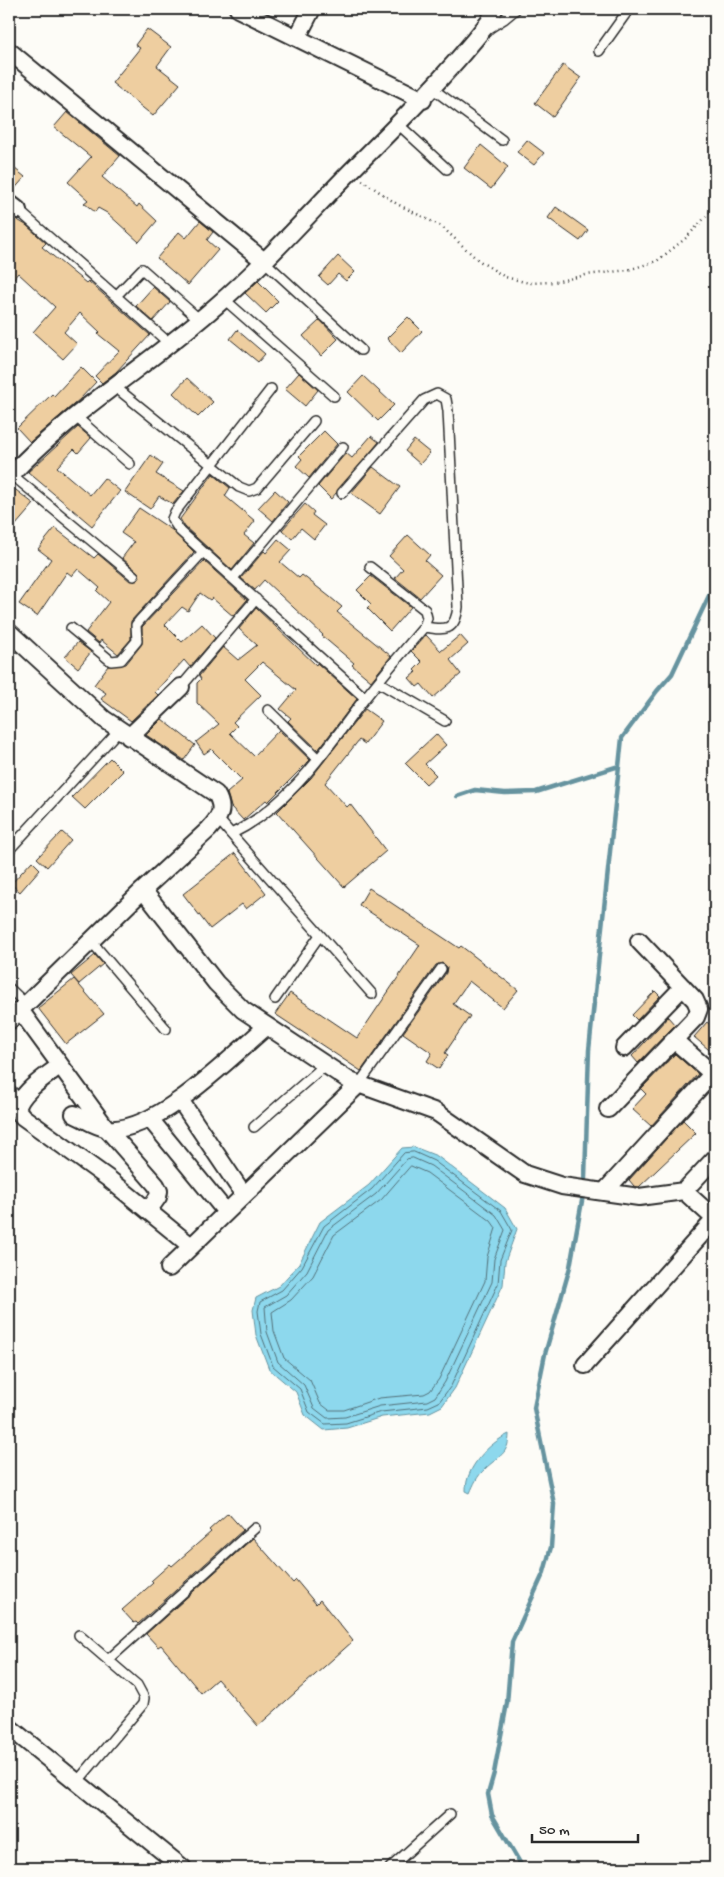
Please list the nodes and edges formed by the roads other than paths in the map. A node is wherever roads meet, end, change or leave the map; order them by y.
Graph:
1 (238, 9) edge
2 (312, 9) edge
3 (492, 9) edge
4 (516, 9) edge
5 (629, 9) edge
6 (480, 33) junction
7 (297, 38) junction
8 (9, 51) edge
9 (599, 52) dead end
10 (428, 95) junction
11 (398, 124) junction
12 (502, 140) dead end
13 (447, 170) dead end
14 (13, 206) edge
15 (265, 262) junction
16 (116, 296) junction
17 (224, 300) junction
18 (200, 320) junction
19 (170, 344) junction
20 (361, 350) dead end
21 (114, 386) junction
22 (272, 389) dead end
23 (334, 396) dead end
24 (74, 416) junction
25 (314, 420) dead end
26 (342, 447) dead end
27 (130, 464) dead end
28 (211, 465) junction
29 (10, 475) edge
30 (342, 493) dead end
31 (203, 552) junction
32 (370, 568) dead end
33 (134, 576) dead end
34 (233, 578) junction
35 (256, 599) junction
36 (424, 627) junction
37 (70, 628) dead end
38 (9, 632) edge
39 (378, 682) junction
40 (181, 687) joint
41 (365, 698) junction
42 (268, 710) dead end
43 (445, 721) dead end
44 (124, 733) junction
45 (318, 759) junction
46 (218, 819) junction
47 (231, 834) junction
48 (9, 850) edge
49 (143, 890) junction
50 (320, 935) junction
51 (91, 941) junction
52 (639, 942) dead end
53 (441, 969) dead end
54 (683, 987) junction
55 (9, 988) edge
56 (372, 994) dead end
57 (275, 999) dead end
58 (18, 1012) edge
59 (266, 1027) junction
60 (166, 1029) dead end
61 (674, 1040) junction
62 (624, 1048) dead end
63 (60, 1065) junction
64 (325, 1065) junction
65 (714, 1074) edge
66 (359, 1084) junction
67 (9, 1088) edge
68 (180, 1100) junction
69 (20, 1101) junction
70 (608, 1109) dead end
71 (74, 1114) dead end
72 (150, 1119) junction
73 (254, 1127) dead end
74 (107, 1129) junction
75 (715, 1158) edge
76 (603, 1190) junction
77 (684, 1191) junction
78 (244, 1195) junction
79 (148, 1211) junction
80 (226, 1212) junction
81 (715, 1219) edge
82 (191, 1246) junction
83 (169, 1268) dead end
84 (586, 1365) dead end
85 (255, 1528) dead end
86 (79, 1635) dead end
87 (108, 1660) junction
88 (9, 1727) edge
89 (77, 1782) junction
90 (450, 1814) dead end
91 (183, 1868) edge
92 (390, 1868) edge

1 - 7 street
2 - 7 street
3 - 6 street
4 - 6 lane
5 - 9 lane
6 - 10 street
7 - 10 street
8 - 15 street
10 - 11 street
10 - 12 lane
11 - 13 lane
11 - 15 street
14 - 16 lane
15 - 17 street
15 - 20 lane
16 - 18 lane
16 - 19 lane
17 - 18 street
17 - 23 lane
18 - 19 street
19 - 21 street
21 - 24 street
21 - 28 lane
22 - 28 lane
24 - 27 lane
24 - 29 street
25 - 28 lane
26 - 34 lane
28 - 31 lane
29 - 33 lane
30 - 36 lane
31 - 34 lane
31 - 37 lane
32 - 36 lane
34 - 35 lane
35 - 40 lane
35 - 41 lane
36 - 39 lane
38 - 44 street
39 - 41 lane
39 - 43 lane
40 - 44 street
41 - 45 lane
42 - 45 lane
44 - 46 street
44 - 48 lane
45 - 47 lane
46 - 47 lane
46 - 49 street
47 - 50 lane
49 - 51 street
49 - 59 street
50 - 56 lane
50 - 57 lane
51 - 58 street
51 - 60 lane
52 - 54 street
53 - 66 lane
54 - 61 street
54 - 62 street
55 - 58 lane
58 - 63 street
59 - 64 street
59 - 68 street
61 - 65 street
61 - 70 street
63 - 69 street
63 - 74 street
64 - 66 street
64 - 73 lane
65 - 76 street
66 - 76 street
66 - 78 street
67 - 69 lane
68 - 72 street
68 - 78 street
69 - 79 street
71 - 74 street
72 - 74 street
72 - 80 street
74 - 79 street
75 - 77 street
76 - 77 street
77 - 81 street
78 - 80 street
79 - 82 street
80 - 82 street
81 - 84 street
82 - 83 street
85 - 87 lane
86 - 87 lane
87 - 89 lane
88 - 89 street
89 - 91 street
90 - 92 lane

